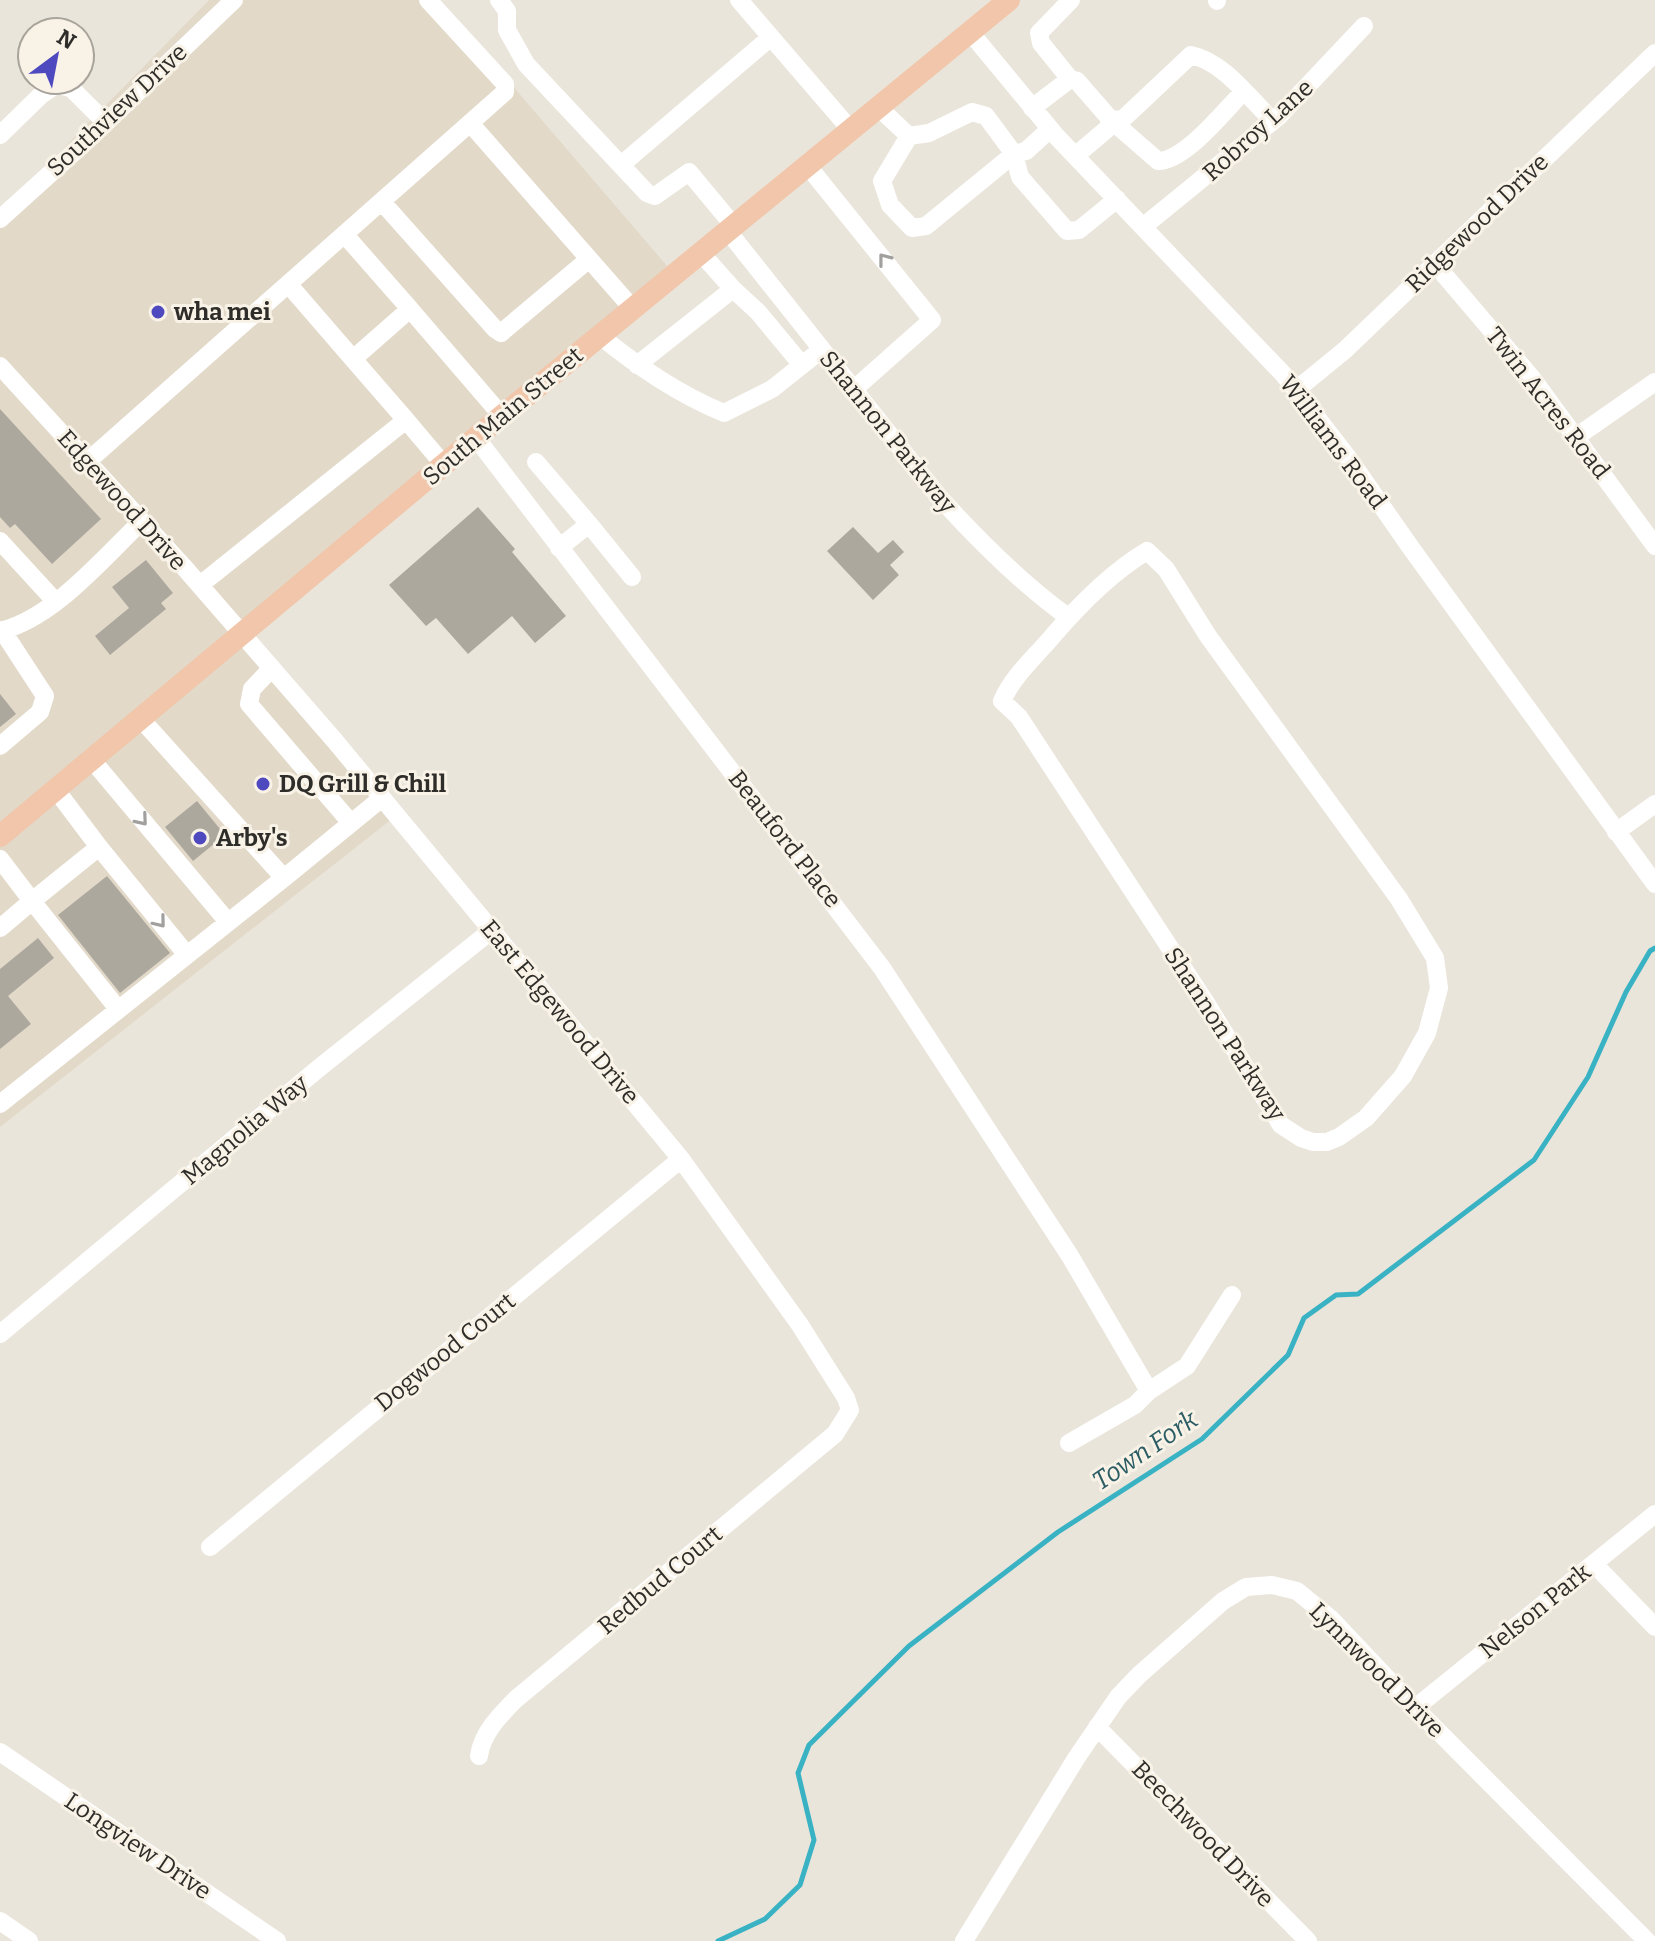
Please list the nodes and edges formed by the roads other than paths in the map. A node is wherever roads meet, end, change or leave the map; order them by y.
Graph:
1 (234, 0) edge
2 (428, 0) edge
3 (499, 0) edge
4 (739, 0) edge
5 (1009, 0) edge
6 (1071, 0) edge
7 (1364, 26) dead end
8 (970, 32) junction
9 (771, 37) junction
10 (1655, 53) edge
11 (1070, 79) junction
12 (1243, 92) junction
13 (878, 107) junction
14 (1032, 108) junction
15 (1111, 120) junction
16 (1273, 121) junction
17 (106, 123) junction
18 (470, 123) junction
19 (850, 129) junction
20 (1050, 129) junction
21 (0, 135) edge
22 (909, 136) junction
23 (1014, 154) junction
24 (1075, 156) junction
25 (621, 165) junction
26 (807, 165) junction
27 (1117, 199) junction
28 (382, 202) junction
29 (0, 219) edge
30 (1144, 226) junction
31 (730, 228) junction
32 (345, 235) junction
33 (700, 252) junction
34 (589, 259) junction
35 (1435, 264) junction
36 (289, 285) junction
37 (733, 289) junction
38 (410, 309) junction
39 (633, 309) junction
40 (600, 336) junction
41 (821, 350) junction
42 (353, 359) junction
43 (637, 365) junction
44 (802, 365) junction
45 (0, 366) edge
46 (1655, 382) edge
47 (1296, 390) junction
48 (852, 391) junction
49 (502, 416) junction
50 (406, 420) junction
51 (1576, 437) junction
52 (477, 439) junction
53 (88, 461) junction
54 (536, 462) dead end
55 (444, 465) junction
56 (142, 521) junction
57 (589, 524) junction
58 (0, 541) edge
59 (1655, 546) edge
60 (559, 548) junction
61 (632, 577) dead end
62 (200, 585) junction
63 (55, 601) junction
64 (1068, 617) junction
65 (1, 630) edge
66 (243, 634) junction
67 (6, 649) edge
68 (272, 668) junction
69 (141, 719) junction
70 (0, 746) edge
71 (92, 760) junction
72 (56, 790) junction
73 (382, 798) junction
74 (1655, 804) edge
75 (351, 823) junction
76 (1616, 832) junction
77 (0, 836) edge
78 (99, 847) junction
79 (0, 859) edge
80 (284, 878) junction
81 (1655, 884) edge
82 (32, 901) junction
83 (228, 922) junction
84 (0, 928) edge
85 (492, 930) junction
86 (187, 955) junction
87 (118, 1009) junction
88 (0, 1104) edge
89 (681, 1159) junction
90 (1232, 1295) dead end
91 (0, 1334) edge
92 (1149, 1391) junction
93 (850, 1410) joint
94 (1069, 1443) dead end
95 (1655, 1514) edge
96 (210, 1547) dead end
97 (1594, 1564) junction
98 (1655, 1627) edge
99 (1415, 1708) junction
100 (1097, 1727) junction
101 (0, 1752) edge
102 (479, 1756) dead end
103 (0, 1921) edge
104 (29, 1941) edge
105 (277, 1941) edge
106 (964, 1941) edge
107 (1308, 1941) edge
108 (1647, 1941) edge

1 - 17 street, Southview Drive
2 - 18 street
3 - 25 street
4 - 9 street
5 - 8 main road, South Main Street
6 - 11 street
7 - 16 street, Robroy Lane
8 - 13 main road, South Main Street
8 - 14 street, Williams Road
9 - 19 street
9 - 25 street
10 - 35 street, Ridgewood Drive
11 - 14 street
11 - 15 street
12 - 15 street
12 - 15 street
12 - 16 street
13 - 19 main road, South Main Street
13 - 22 street
14 - 20 street, Williams Road
15 - 24 street
16 - 30 street, Robroy Lane
17 - 21 street
17 - 29 street, Southview Drive
18 - 28 street
18 - 34 street
19 - 26 main road, South Main Street
20 - 23 street
20 - 24 street, Williams Road
22 - 23 street
22 - 23 street
23 - 27 street
24 - 27 street, Williams Road
25 - 31 street, Shannon Parkway
26 - 31 main road, South Main Street
48 -> 26 street
27 - 30 street, Williams Road
28 - 32 street
28 - 34 street
30 - 47 street, Williams Road
31 - 33 main road, South Main Street
31 - 41 street, Shannon Parkway
32 - 36 street
32 - 38 street
33 - 37 street
33 - 39 main road, South Main Street
34 - 39 street
35 - 47 street, Ridgewood Drive
35 - 51 street, Twin Acres Road
36 - 42 street
36 - 53 street
37 - 43 street
37 - 44 street
38 - 42 street
38 - 49 street
39 - 40 main road, South Main Street
40 - 43 street
40 - 49 main road, South Main Street
41 - 44 street
41 - 48 street, Shannon Parkway
42 - 50 street
43 - 44 street
45 - 53 street, Edgewood Drive
46 - 51 street
47 - 76 street, Williams Road
48 - 64 street, Shannon Parkway
49 - 52 main road, South Main Street
50 - 55 street
50 - 62 street
51 - 59 street, Twin Acres Road
52 - 55 main road, South Main Street
52 - 60 street, Beauford Place
53 - 56 street, Edgewood Drive
54 - 57 street
55 - 66 main road, South Main Street
56 - 62 street, Edgewood Drive
56 - 63 street
57 - 60 street
57 - 61 street
58 - 63 street
60 - 92 street, Beauford Place
62 - 66 street, Edgewood Drive
63 - 65 street
64 - 64 street, Shannon Parkway
65 - 67 street
66 - 68 street, East Edgewood Drive
66 - 69 main road, South Main Street
67 - 70 street
68 - 73 street, East Edgewood Drive
68 - 75 street
69 - 71 main road, South Main Street
69 - 80 street
71 - 72 main road, South Main Street
71 -> 83 street
72 - 77 main road, South Main Street
72 - 78 street
73 - 75 street
73 - 85 street, East Edgewood Drive
74 - 76 street
75 - 80 street
76 - 81 street, Williams Road
78 - 82 street
78 -> 86 street
79 - 82 street
80 - 83 street
82 - 84 street
82 - 87 street
83 - 86 street
85 - 89 street, East Edgewood Drive
85 - 91 street, Magnolia Way
86 - 87 street
87 - 88 street
89 - 93 street, East Edgewood Drive
89 - 96 street, Dogwood Court
90 - 92 street
92 - 94 street
93 - 102 street, Redbud Court
95 - 97 street, Nelson Park
97 - 98 street
97 - 99 street, Nelson Park
99 - 100 street, Lynnwood Drive
99 - 108 street, Lynnwood Drive
100 - 106 street, Lynnwood Drive
100 - 107 street, Beechwood Drive
101 - 105 street, Longview Drive
103 - 104 street

